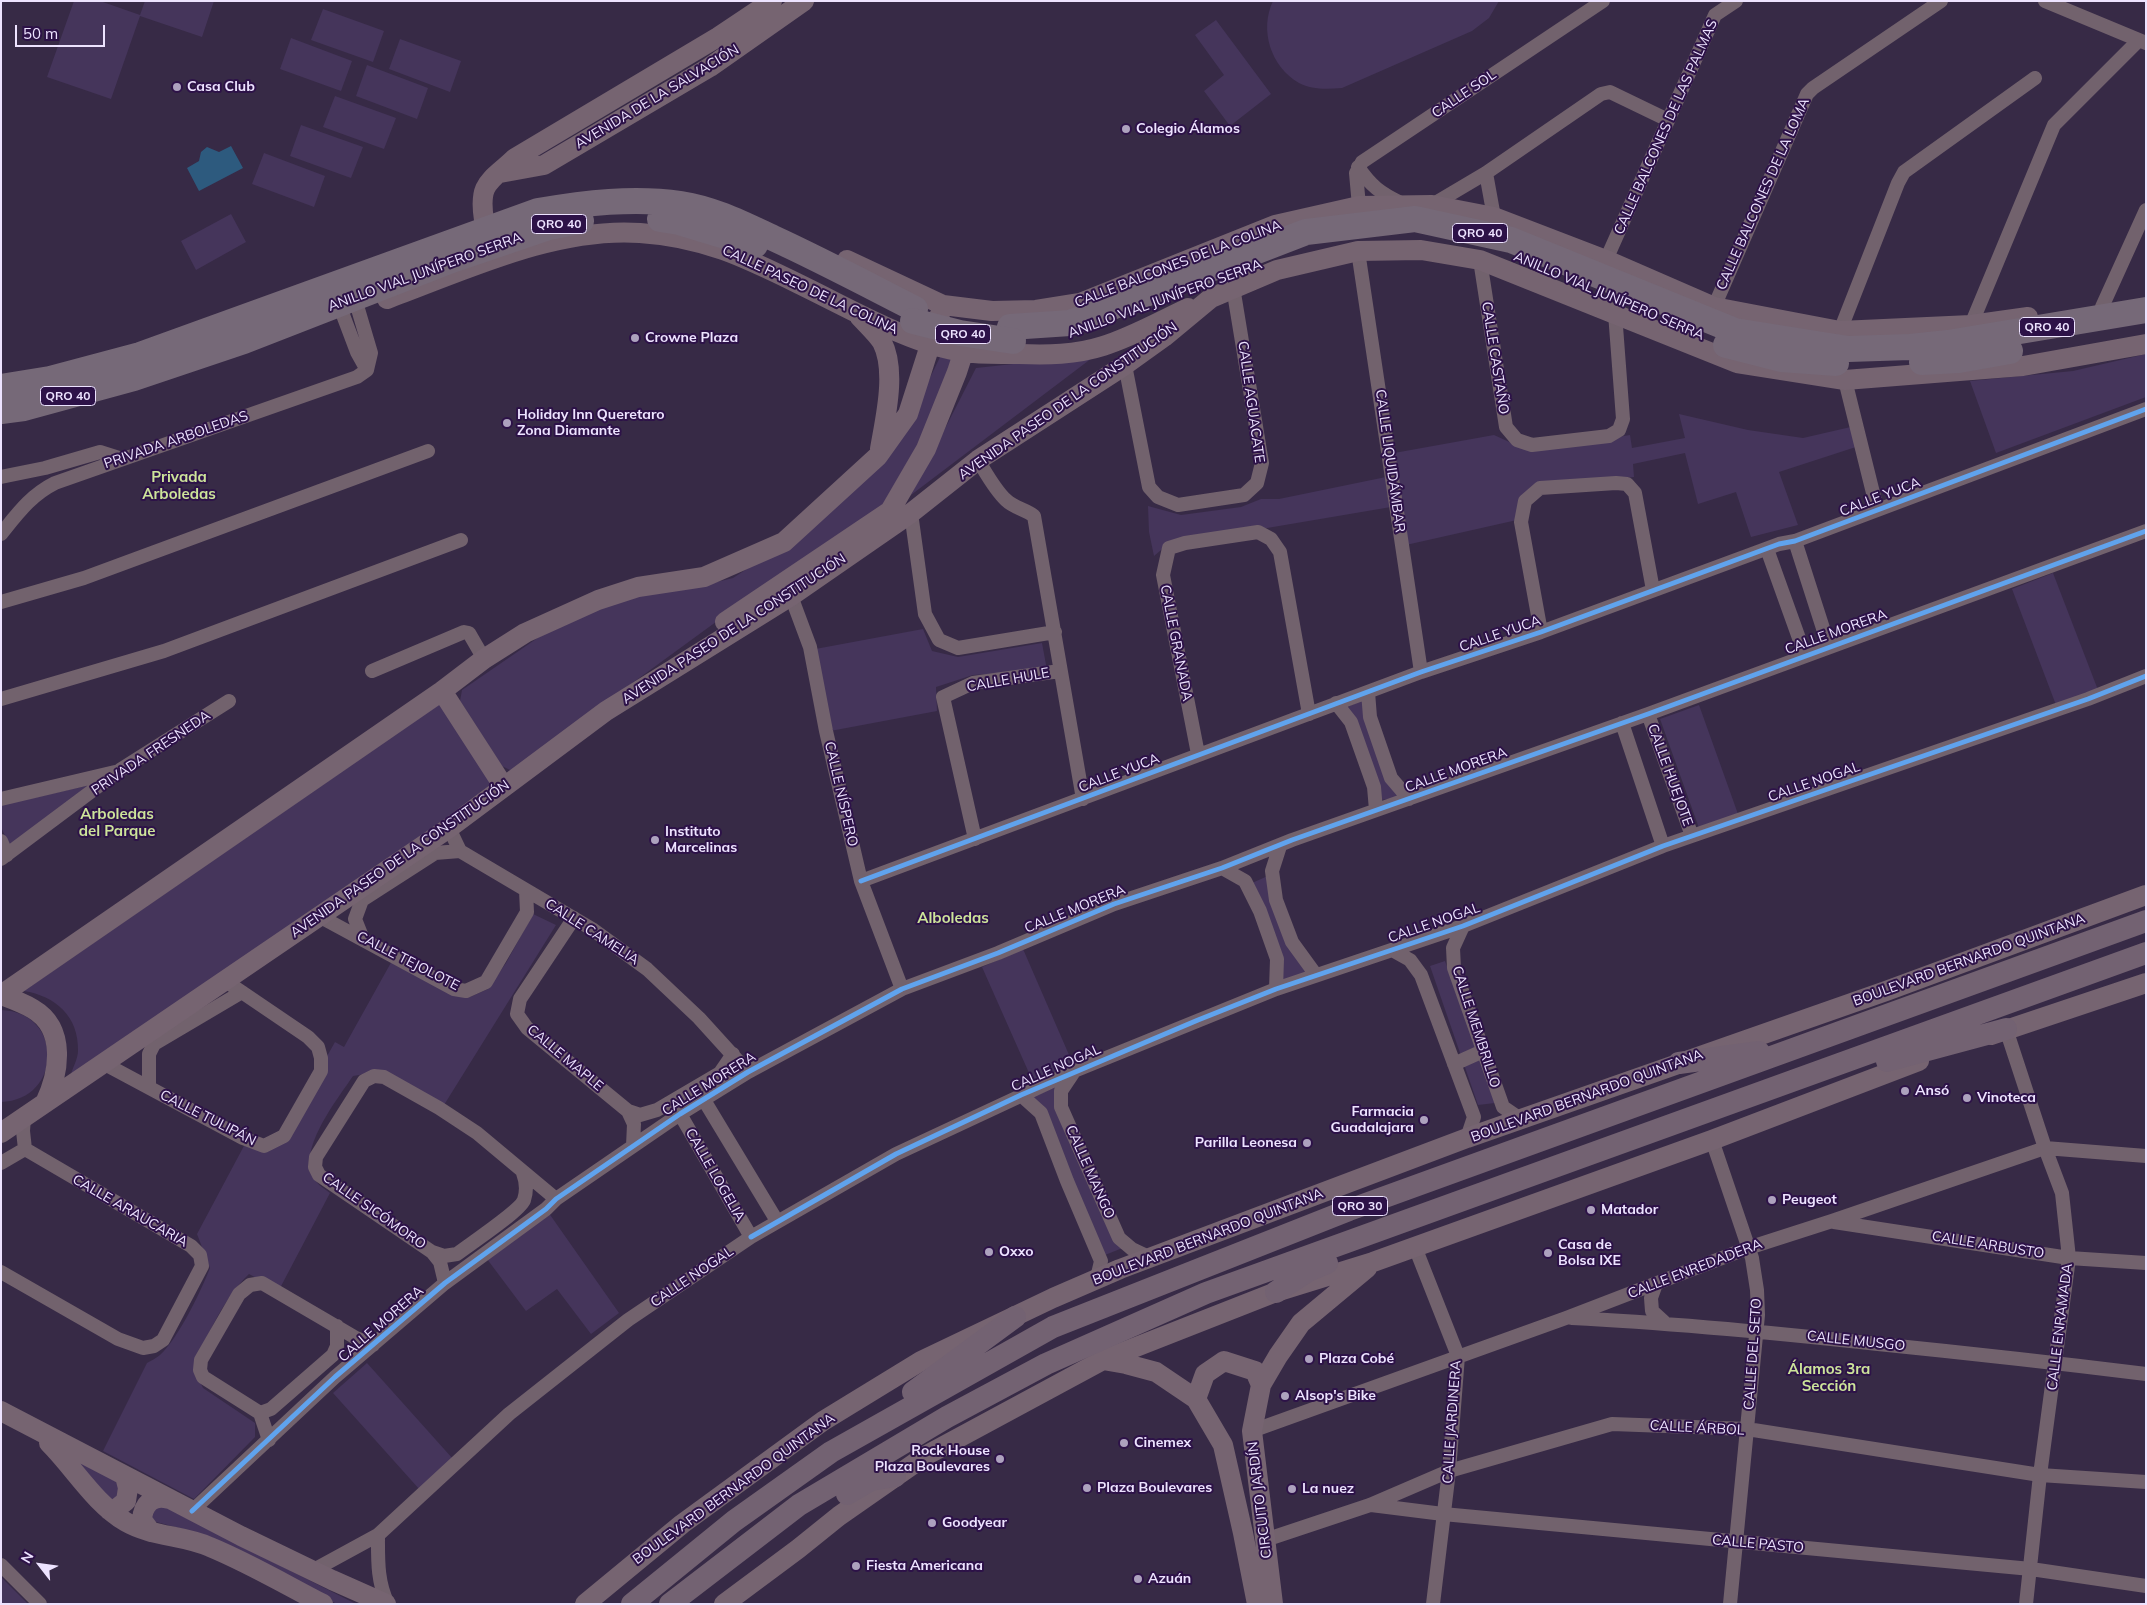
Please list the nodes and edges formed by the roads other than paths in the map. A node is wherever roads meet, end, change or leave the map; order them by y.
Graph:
1 (772, 1) edge
2 (804, 1) edge
3 (1603, 1) edge
4 (1736, 1) edge
5 (1941, 1) edge
6 (2045, 1) edge
7 (718, 37) junction
8 (2142, 42) edge
9 (701, 48) junction
10 (729, 55) junction
11 (710, 67) junction
12 (2035, 78) dead end
13 (603, 104) junction
14 (1668, 120) junction
15 (573, 122) junction
16 (613, 124) junction
17 (585, 140) junction
18 (1358, 167) junction
19 (500, 172) junction
20 (1486, 172) junction
21 (1432, 205) junction
22 (1359, 206) junction
23 (1407, 206) junction
24 (2146, 210) edge
25 (1494, 217) junction
26 (484, 220) junction
27 (1358, 251) junction
28 (1545, 254) junction
29 (1480, 260) junction
30 (1606, 260) junction
31 (348, 278) junction
32 (1233, 287) junction
33 (1638, 292) junction
34 (1211, 298) junction
35 (2146, 298) edge
36 (1714, 306) junction
37 (2102, 307) junction
38 (2146, 310) edge
39 (980, 311) junction
40 (351, 312) junction
41 (856, 313) junction
42 (1614, 313) junction
43 (926, 320) junction
44 (1971, 325) junction
45 (2146, 327) edge
46 (1844, 332) junction
47 (1012, 334) junction
48 (1949, 343) junction
49 (2146, 344) edge
50 (1910, 347) junction
51 (207, 353) junction
52 (970, 353) junction
53 (1125, 365) junction
54 (1845, 380) junction
55 (1, 387) edge
56 (2146, 409) edge
57 (1, 411) edge
58 (428, 451) dead end
59 (878, 456) junction
60 (122, 459) junction
61 (978, 460) junction
62 (1, 477) edge
63 (1877, 510) junction
64 (911, 513) junction
65 (2146, 530) edge
66 (1, 534) edge
67 (461, 540) dead end
68 (1795, 541) junction
69 (1767, 550) junction
70 (1653, 590) junction
71 (791, 596) junction
72 (1, 602) edge
73 (1055, 632) junction
74 (1542, 632) junction
75 (1829, 647) junction
76 (1805, 655) junction
77 (484, 660) junction
78 (372, 671) dead end
79 (1060, 671) junction
80 (1421, 672) junction
81 (2146, 676) edge
82 (442, 691) junction
83 (1368, 692) junction
84 (1, 699) edge
85 (230, 701) dead end
86 (1336, 703) junction
87 (606, 711) junction
88 (1309, 714) junction
89 (1648, 714) junction
90 (1622, 723) junction
91 (1198, 754) junction
92 (120, 770) junction
93 (504, 787) junction
94 (1, 799) edge
95 (1083, 799) junction
96 (1409, 799) junction
97 (1376, 810) junction
98 (449, 828) junction
99 (1692, 836) junction
100 (975, 839) junction
101 (1, 841) edge
102 (1280, 846) junction
103 (1663, 846) junction
104 (460, 851) junction
105 (4, 857) edge
106 (1222, 868) junction
107 (861, 881) junction
108 (526, 890) junction
109 (2146, 895) edge
110 (319, 916) junction
111 (574, 918) junction
112 (2146, 921) edge
113 (1463, 926) junction
114 (363, 938) junction
115 (1392, 950) junction
116 (2146, 953) edge
117 (1316, 975) junction
118 (224, 980) junction
119 (2146, 983) edge
120 (902, 989) junction
121 (1276, 989) junction
122 (242, 992) junction
123 (1, 995) edge
124 (2006, 1029) junction
125 (1805, 1046) junction
126 (1483, 1051) junction
127 (733, 1054) junction
128 (103, 1063) junction
129 (1679, 1063) junction
130 (1454, 1064) junction
131 (748, 1072) junction
132 (1074, 1072) junction
133 (149, 1087) junction
134 (1021, 1095) junction
135 (1746, 1098) junction
136 (704, 1100) junction
137 (34, 1111) junction
138 (628, 1111) junction
139 (1, 1113) edge
140 (680, 1114) junction
141 (1522, 1120) junction
142 (1, 1133) edge
143 (1467, 1138) junction
144 (1712, 1140) junction
145 (634, 1146) junction
146 (2044, 1148) junction
147 (25, 1149) junction
148 (2146, 1156) edge
149 (5, 1160) edge
150 (1089, 1171) junction
151 (523, 1173) junction
152 (1067, 1181) junction
153 (556, 1199) junction
154 (777, 1221) junction
155 (1832, 1221) junction
156 (1395, 1226) junction
157 (750, 1237) junction
158 (1415, 1247) junction
159 (1748, 1248) junction
160 (432, 1252) junction
161 (1151, 1258) junction
162 (2070, 1258) junction
163 (1373, 1262) junction
164 (2146, 1263) edge
165 (1, 1272) edge
166 (1097, 1278) junction
167 (445, 1283) junction
168 (1656, 1284) junction
169 (1276, 1292) junction
170 (1015, 1317) junction
171 (1566, 1318) junction
172 (1664, 1322) junction
173 (337, 1326) junction
174 (1755, 1331) junction
175 (372, 1345) junction
176 (1458, 1356) junction
177 (1103, 1360) junction
178 (2056, 1363) junction
179 (2146, 1374) edge
180 (1261, 1385) junction
181 (1196, 1399) junction
182 (1, 1411) edge
183 (260, 1413) junction
184 (1747, 1430) junction
185 (37, 1431) junction
186 (1252, 1431) junction
187 (268, 1440) junction
188 (831, 1452) junction
189 (106, 1466) junction
190 (1449, 1471) junction
191 (2040, 1475) junction
192 (125, 1476) junction
193 (895, 1476) junction
194 (2146, 1482) edge
195 (87, 1488) junction
196 (169, 1499) junction
197 (1370, 1505) junction
198 (109, 1510) junction
199 (192, 1511) junction
200 (1443, 1514) junction
201 (151, 1532) junction
202 (378, 1535) junction
203 (1265, 1540) junction
204 (1737, 1542) junction
205 (1, 1565) edge
206 (2031, 1569) junction
207 (312, 1571) junction
208 (2146, 1586) edge
209 (676, 1598) edge
210 (589, 1601) edge
211 (40, 1604) edge
212 (323, 1604) edge
213 (387, 1604) edge
214 (632, 1604) edge
215 (724, 1604) edge
216 (1257, 1604) edge
217 (1273, 1604) edge
218 (1433, 1604) edge
219 (1730, 1604) edge
220 (2026, 1604) edge

1 - 7 street, AVENIDA DE LA SALVACIÓN
2 - 10 street, AVENIDA DE LA SALVACIÓN
3 - 18 street, CALLE SOL
4 - 14 street, CALLE BALCONES DE LAS PALMAS
5 - 36 street, CALLE BALCONES DE LA LOMA
6 - 8 street
7 - 9 street, AVENIDA DE LA SALVACIÓN
7 - 10 street
8 - 44 street
9 - 11 street
9 - 13 street, AVENIDA DE LA SALVACIÓN
10 - 11 street, AVENIDA DE LA SALVACIÓN
11 - 16 street, AVENIDA DE LA SALVACIÓN
12 - 46 street
13 - 15 street, AVENIDA DE LA SALVACIÓN
13 - 16 street
14 - 20 street
14 - 30 street, CALLE BALCONES DE LAS PALMAS
15 - 17 street
15 - 19 street, AVENIDA DE LA SALVACIÓN
16 - 17 street, AVENIDA DE LA SALVACIÓN
17 - 19 street, AVENIDA DE LA SALVACIÓN
18 - 22 street
18 - 23 street
19 - 26 street, AVENIDA DE LA SALVACIÓN
20 - 21 street
20 - 25 street
21 - 23 street, CALLE BALCONES DE LA COLINA
21 - 25 street, CALLE BALCONES DE LA COLINA
22 - 23 street, CALLE BALCONES DE LA COLINA
22 - 39 street, CALLE BALCONES DE LA COLINA
24 - 37 street
25 - 30 street, CALLE BALCONES DE LA COLINA
26 - 31 street
26 - 43 street, CALLE BALCONES DE LA COLINA
27 - 29 street, AVENIDA PASEO DE LA CONSTITUCIÓN
27 - 32 street, AVENIDA PASEO DE LA CONSTITUCIÓN
27 - 80 street, CALLE LIQUIDÁMBAR
28 - 30 highway
28 - 33 highway, ANILLO VIAL JUNÍPERO SERRA / QRO 40
28 - 47 highway, ANILLO VIAL JUNÍPERO SERRA / QRO 40
29 - 42 street, AVENIDA PASEO DE LA CONSTITUCIÓN
29 - 42 street, CALLE CASTAÑO
30 - 33 highway
30 - 36 street, CALLE BALCONES DE LA COLINA
31 - 43 highway, ANILLO VIAL JUNÍPERO SERRA / QRO 40
31 - 55 highway, ANILLO VIAL JUNÍPERO SERRA / QRO 40
32 - 34 street, AVENIDA PASEO DE LA CONSTITUCIÓN
32 - 53 street, CALLE AGUACATE
33 - 50 highway, ANILLO VIAL JUNÍPERO SERRA / QRO 40
34 - 52 street, CALLE PASEO DE LA COLINA
34 - 53 street, AVENIDA PASEO DE LA CONSTITUCIÓN
35 - 37 street, CALLE BALCONES DE LA COLINA
36 - 46 street, CALLE BALCONES DE LA COLINA
37 - 44 street, CALLE BALCONES DE LA COLINA
38 - 48 highway, ANILLO VIAL JUNÍPERO SERRA / QRO 40
39 - 43 street, CALLE BALCONES DE LA COLINA
39 - 52 street
40 - 41 street, CALLE PASEO DE LA COLINA
40 - 51 street, CALLE PASEO DE LA COLINA
40 - 60 street, PRIVADA ARBOLEDAS
41 - 43 street, CALLE PASEO DE LA COLINA
41 - 59 street
42 - 54 street, AVENIDA PASEO DE LA CONSTITUCIÓN
43 - 47 highway, ANILLO VIAL JUNÍPERO SERRA / QRO 40
43 - 51 highway, ANILLO VIAL JUNÍPERO SERRA / QRO 40
43 - 52 street, CALLE PASEO DE LA COLINA
43 - 59 street
44 - 48 street, CALLE BALCONES DE LA COLINA
45 - 48 highway, ANILLO VIAL JUNÍPERO SERRA / QRO 40
46 - 48 street, CALLE BALCONES DE LA COLINA
46 - 50 highway
47 - 48 highway, ANILLO VIAL JUNÍPERO SERRA / QRO 40
48 - 50 highway, ANILLO VIAL JUNÍPERO SERRA / QRO 40
49 - 54 street, AVENIDA PASEO DE LA CONSTITUCIÓN
51 - 57 highway, ANILLO VIAL JUNÍPERO SERRA / QRO 40
52 - 87 street
53 - 61 street, AVENIDA PASEO DE LA CONSTITUCIÓN
54 - 63 street
56 - 63 street, CALLE YUCA
58 - 72 street
59 - 77 street
60 - 62 street
60 - 66 street, PRIVADA ARBOLEDAS
61 - 64 street, AVENIDA PASEO DE LA CONSTITUCIÓN
61 - 73 street
63 - 68 street, CALLE YUCA
64 - 71 street, AVENIDA PASEO DE LA CONSTITUCIÓN
64 - 73 street
65 - 75 street, CALLE MORERA
67 - 84 street
68 - 69 street, CALLE YUCA
68 - 75 street
69 - 70 street, CALLE YUCA
69 - 76 street
70 - 74 street, CALLE YUCA
70 - 74 street
71 - 87 street, AVENIDA PASEO DE LA CONSTITUCIÓN
71 - 107 street, CALLE NÍSPERO
73 - 79 street
74 - 80 street, CALLE YUCA
75 - 76 street, CALLE MORERA
76 - 89 street, CALLE MORERA
77 - 78 street
77 - 82 street
79 - 95 street, CALLE HULE
79 - 100 street, CALLE HULE
80 - 83 street, CALLE YUCA
81 - 99 street, CALLE NOGAL
82 - 93 street
82 - 123 street
83 - 86 street, CALLE YUCA
83 - 96 street
85 - 92 street, PRIVADA FRESNEDA
86 - 88 street, CALLE YUCA
86 - 97 street
87 - 93 street, AVENIDA PASEO DE LA CONSTITUCIÓN
88 - 91 street, CALLE YUCA
88 - 91 street, CALLE GRANADA
89 - 90 street, CALLE MORERA
89 - 99 street, CALLE HUEJOTE
90 - 96 street, CALLE MORERA
90 - 103 street, CALLE HUEJOTE
91 - 95 street, CALLE YUCA
92 - 94 street
92 - 105 street, PRIVADA FRESNEDA
93 - 98 street, AVENIDA PASEO DE LA CONSTITUCIÓN
95 - 100 street, CALLE YUCA
96 - 97 street, CALLE MORERA
97 - 102 street, CALLE MORERA
98 - 104 street
98 - 110 street, AVENIDA PASEO DE LA CONSTITUCIÓN
99 - 103 street, CALLE NOGAL
100 - 107 street, CALLE YUCA
101 - 105 street
102 - 106 street, CALLE MORERA
102 - 117 street
103 - 113 street, CALLE NOGAL
104 - 108 street, CALLE CAMELIA
104 - 114 street
106 - 120 street, CALLE MORERA
106 - 121 street
107 - 120 street, CALLE NÍSPERO
108 - 111 street, CALLE CAMELIA
108 - 114 street, CALLE TEJOLOTE
109 - 129 street, BOULEVARD BERNARDO QUINTANA
110 - 114 street, CALLE TEJOLOTE
110 - 118 street, AVENIDA PASEO DE LA CONSTITUCIÓN
111 - 127 street, CALLE CAMELIA
111 - 138 street, CALLE MAPLE
112 - 125 main road, BOULEVARD BERNARDO QUINTANA / QRO 30
113 - 115 street, CALLE NOGAL
113 - 126 street, CALLE MEMBRILLO
115 - 117 street, CALLE NOGAL
115 - 130 street
116 - 135 main road, QRO 30
117 - 121 street, CALLE NOGAL
118 - 122 street, CALLE TULIPÁN
118 - 128 street, AVENIDA PASEO DE LA CONSTITUCIÓN
119 - 124 street
120 - 131 street, CALLE MORERA
121 - 132 street, CALLE NOGAL
122 - 133 street
122 - 133 street, CALLE TULIPÁN
123 - 137 street
124 - 135 main road
124 - 144 street
124 - 146 street, CALLE ENRAMADA
125 - 129 main road
125 - 188 main road, BOULEVARD BERNARDO QUINTANA / QRO 30
126 - 130 street
126 - 141 street, CALLE MEMBRILLO
127 - 131 street, CALLE CAMELIA
127 - 138 street
128 - 133 street, CALLE TULIPÁN
128 - 137 street, AVENIDA PASEO DE LA CONSTITUCIÓN
129 - 141 street, BOULEVARD BERNARDO QUINTANA
130 - 143 street
131 - 136 street, CALLE MORERA
132 - 134 street, CALLE NOGAL
132 - 150 street, CALLE MANGO
134 - 152 street, CALLE MANGO
134 - 154 street, CALLE NOGAL
135 - 156 main road, QRO 30
136 - 140 street, CALLE MORERA
136 - 154 street, CALLE LOGELIA
137 - 139 street
137 - 142 street, AVENIDA PASEO DE LA CONSTITUCIÓN
137 - 147 street
138 - 145 street
140 - 145 street, CALLE MORERA
140 - 157 street, CALLE LOGELIA
141 - 143 street, BOULEVARD BERNARDO QUINTANA
143 - 161 street, BOULEVARD BERNARDO QUINTANA
144 - 158 street
144 - 159 street, CALLE DEL SETO
145 - 153 street, CALLE MORERA
146 - 148 street, CALLE ENREDADERA
146 - 155 street, CALLE ENREDADERA
146 - 162 street, CALLE ENRAMADA
147 - 149 street
147 - 165 street, CALLE ARAUCARIA
150 - 152 street
150 - 161 street, CALLE MANGO
151 - 153 street, CALLE SICÓMORO
151 - 160 street
151 - 160 street, CALLE SICÓMORO
152 - 166 street, CALLE MANGO
153 - 167 street, CALLE MORERA
154 - 157 street, CALLE NOGAL
155 - 159 street, CALLE ENREDADERA
155 - 162 street, CALLE ARBUSTO
156 - 169 main road
156 - 209 main road, QRO 30
157 - 202 street, CALLE NOGAL
158 - 163 street
158 - 176 street, CALLE JARDINERA
159 - 168 street, CALLE ENREDADERA
159 - 174 street, CALLE DEL SETO
160 - 167 street, CALLE SICÓMORO
161 - 166 street, BOULEVARD BERNARDO QUINTANA
162 - 164 street, CALLE ARBUSTO
162 - 178 street, CALLE ENRAMADA
163 - 169 street
163 - 180 street, CIRCUITO JARDÍN
166 - 170 street, BOULEVARD BERNARDO QUINTANA
167 - 175 street, CALLE MORERA
168 - 171 street, CALLE ENREDADERA
168 - 172 street
169 - 177 street
170 - 188 main road
170 - 210 street, BOULEVARD BERNARDO QUINTANA
171 - 172 street, CALLE MUSGO
171 - 176 street, CALLE ENREDADERA
172 - 174 street, CALLE MUSGO
173 - 175 street
173 - 183 street, CALLE MORERA
173 - 183 street
174 - 178 street, CALLE MUSGO
174 - 184 street, CALLE DEL SETO
175 - 187 street, CALLE MORERA
176 - 186 street, CALLE ENREDADERA
176 - 190 street, CALLE JARDINERA
177 - 181 street
177 - 193 street
178 - 179 street, CALLE MUSGO
178 - 191 street, CALLE ENRAMADA
180 - 181 street
180 - 186 street, CIRCUITO JARDÍN
181 - 216 street, CIRCUITO JARDÍN
182 - 185 street
183 - 187 street
184 - 190 street, CALLE ÁRBOL
184 - 191 street, CALLE ÁRBOL
184 - 204 street, CALLE DEL SETO
185 - 189 street
185 - 195 street
186 - 203 street, CIRCUITO JARDÍN
187 - 199 street, CALLE MORERA
188 - 214 main road, BOULEVARD BERNARDO QUINTANA / QRO 30
189 - 192 street
189 - 195 street
190 - 197 street, CALLE ÁRBOL
190 - 200 street, CALLE JARDINERA
191 - 194 street, CALLE ÁRBOL
191 - 206 street, CALLE ENRAMADA
192 - 196 street
192 - 198 street
193 - 209 main road
193 - 215 street
195 - 198 street
196 - 199 street
196 - 201 street
197 - 200 street, CALLE PASTO
197 - 203 street, CALLE ÁRBOL
198 - 201 street
199 - 207 street
200 - 204 street, CALLE PASTO
200 - 218 street, CALLE JARDINERA
201 - 212 street
202 - 207 street, CALLE NOGAL
202 - 213 street
203 - 217 street, CIRCUITO JARDÍN
204 - 206 street, CALLE PASTO
204 - 219 street, CALLE DEL SETO
205 - 211 street
206 - 208 street, CALLE PASTO
206 - 220 street, CALLE ENRAMADA
207 - 213 street

